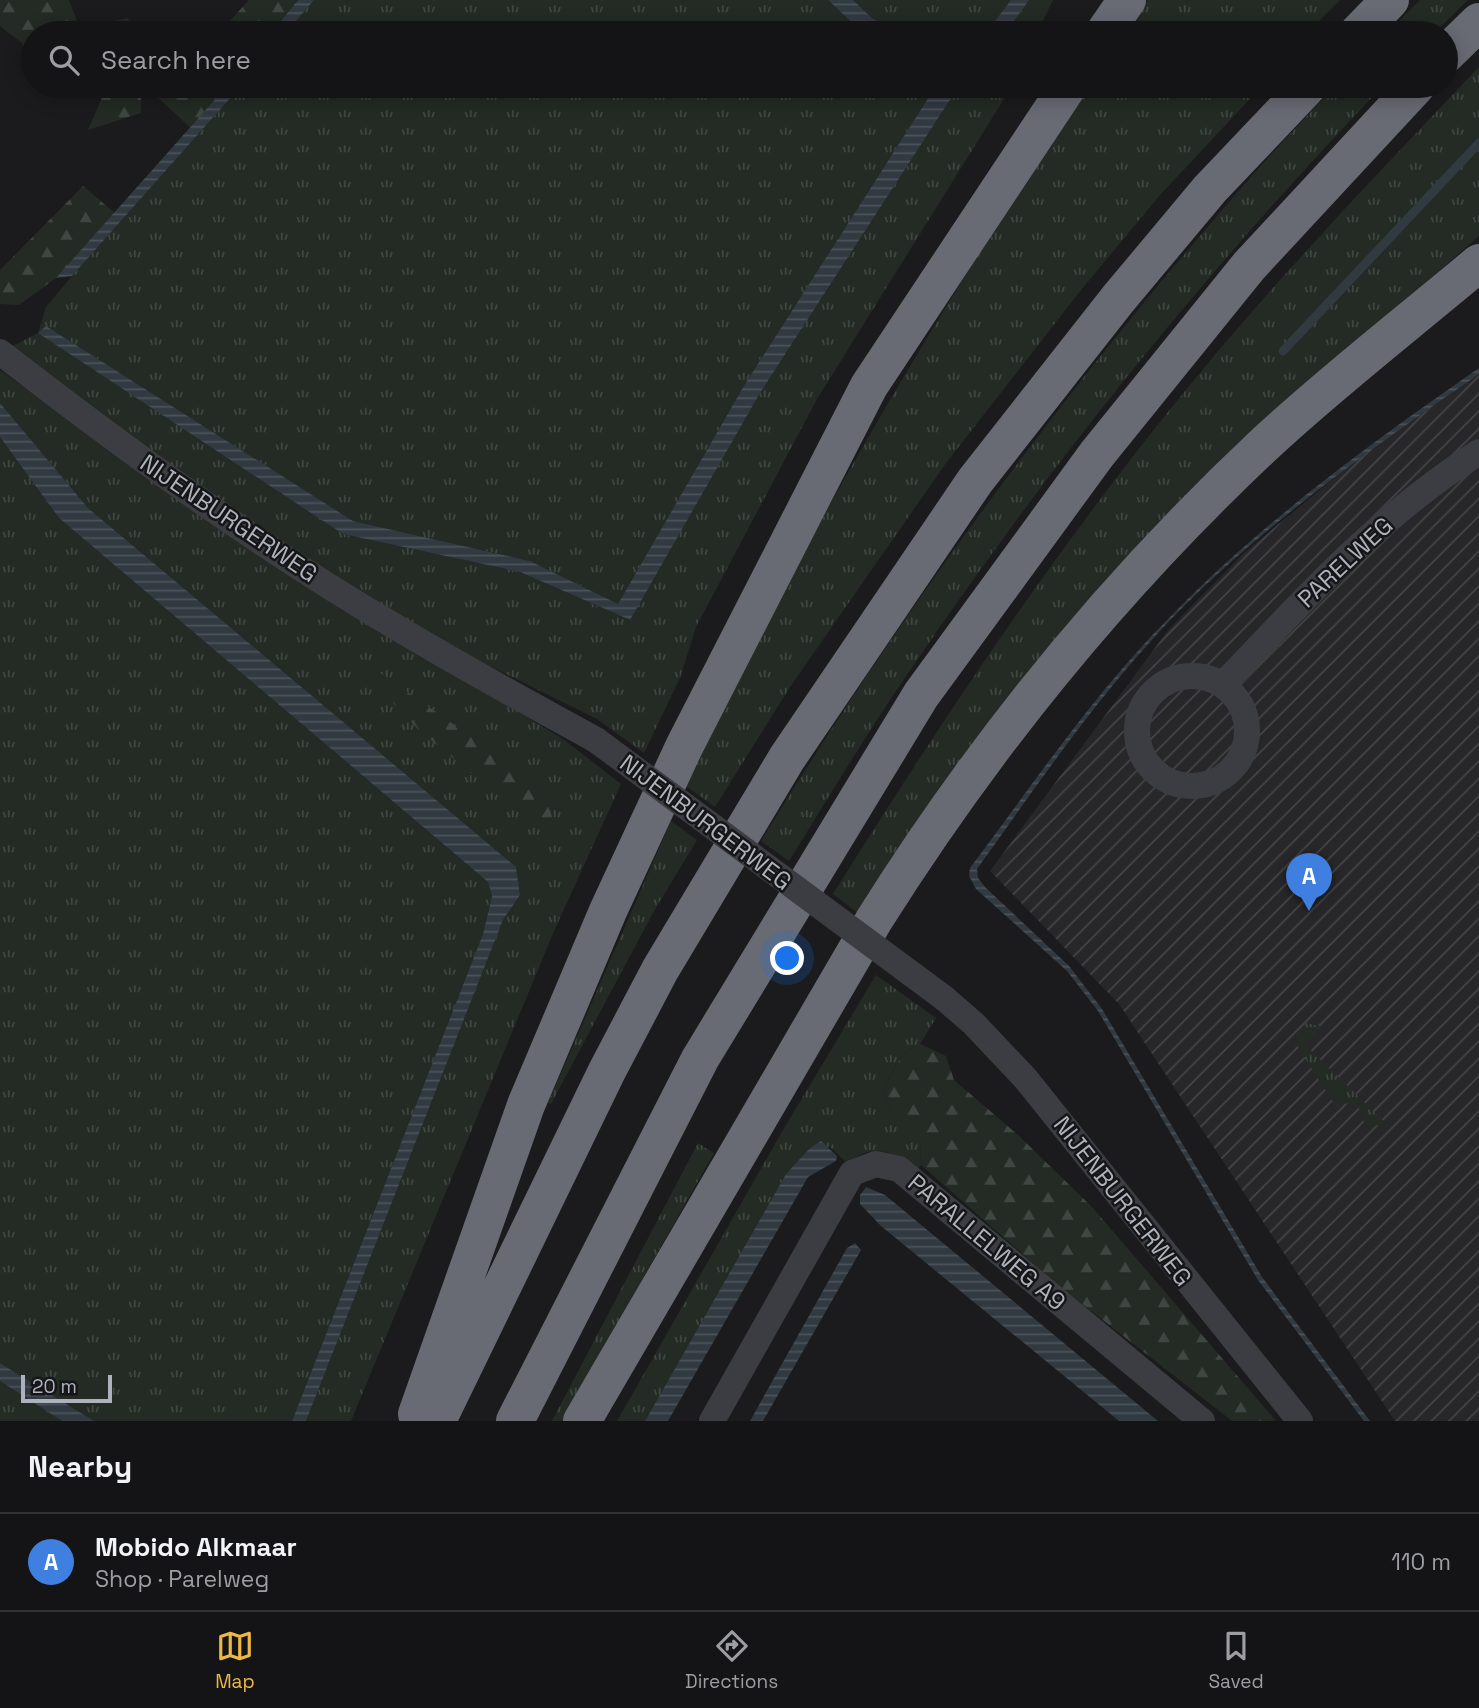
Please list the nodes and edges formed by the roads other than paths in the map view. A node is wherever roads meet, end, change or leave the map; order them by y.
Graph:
1 (1127, 0) edge
2 (1390, 0) edge
3 (1112, 21) edge
4 (1370, 21) edge
5 (1479, 22) edge
6 (1458, 42) edge
7 (1060, 98) edge
8 (1297, 98) edge
9 (1405, 98) edge
10 (1479, 263) edge
11 (0, 352) edge
12 (1479, 452) edge
13 (1223, 685) junction
14 (415, 1421) edge
15 (438, 1421) edge
16 (515, 1421) edge
17 (582, 1421) edge
18 (712, 1421) edge
19 (1202, 1421) edge
20 (1300, 1421) edge

1 - 3 highway
2 - 4 highway
5 - 6 highway
7 - 14 highway
8 - 15 highway
9 - 16 highway
10 - 17 highway
11 - 20 street, NIJENBURGERWEG, bridge
12 - 13 street, PARELWEG
13 - 13 street
18 - 19 street, PARALLELWEG A9

